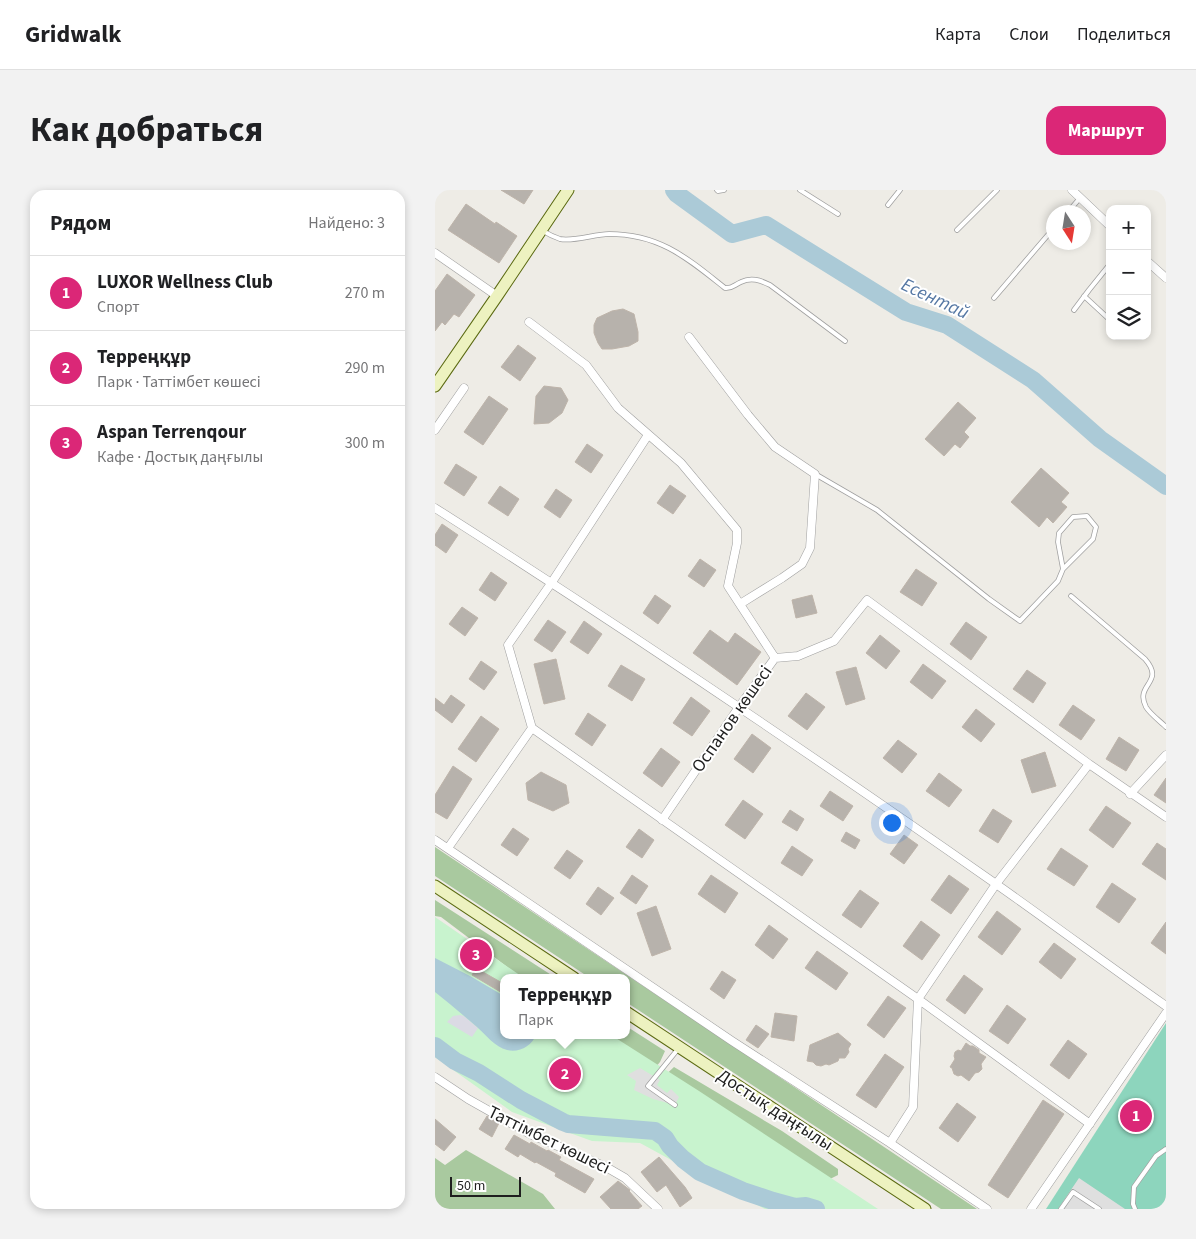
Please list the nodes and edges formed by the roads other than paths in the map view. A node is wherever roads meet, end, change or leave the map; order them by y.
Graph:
1 (567, 190) edge
2 (717, 190) edge
3 (724, 190) edge
4 (799, 190) edge
5 (900, 190) edge
6 (997, 190) edge
7 (1072, 190) edge
8 (1080, 198) junction
9 (888, 204) dead end
10 (1074, 205) edge
11 (838, 214) dead end
12 (1106, 222) edge
13 (541, 230) junction
14 (957, 230) dead end
15 (1046, 237) edge
16 (435, 253) edge
17 (1151, 265) edge
18 (1106, 269) edge
19 (1166, 278) edge
20 (497, 296) junction
21 (1084, 296) junction
22 (994, 298) dead end
23 (1074, 310) dead end
24 (1106, 316) edge
25 (529, 322) dead end
26 (689, 337) dead end
27 (845, 341) dead end
28 (435, 386) edge
29 (464, 388) dead end
30 (435, 430) edge
31 (648, 435) junction
32 (815, 474) junction
33 (435, 508) edge
34 (1063, 570) junction
35 (552, 582) junction
36 (1071, 596) dead end
37 (740, 604) junction
38 (775, 658) junction
39 (739, 707) junction
40 (1166, 727) edge
41 (532, 728) junction
42 (1166, 755) edge
43 (1089, 764) junction
44 (1130, 794) junction
45 (1166, 817) edge
46 (662, 820) junction
47 (435, 840) edge
48 (448, 848) junction
49 (997, 884) junction
50 (435, 886) edge
51 (568, 974) edge
52 (918, 999) junction
53 (1166, 1006) edge
54 (1166, 1012) edge
55 (630, 1015) edge
56 (679, 1047) junction
57 (435, 1077) edge
58 (675, 1105) dead end
59 (1090, 1124) junction
60 (890, 1143) junction
61 (1166, 1150) edge
62 (1166, 1155) edge
63 (1156, 1156) junction
64 (658, 1209) edge
65 (925, 1209) edge
66 (987, 1209) edge
67 (1031, 1209) edge
68 (1061, 1209) edge
69 (1099, 1209) edge
70 (1135, 1209) edge

1 - 13 main road
2 - 3 lane
4 - 11 lane
5 - 9 lane
6 - 14 lane
7 - 8 street
8 - 10 lane
8 - 12 street
13 - 20 main road
13 - 27 lane
15 - 22 lane
16 - 20 street
17 - 19 street
18 - 21 lane
20 - 28 main road
21 - 23 lane
21 - 24 lane
25 - 31 street, Оспанов көшесі
26 - 32 street
29 - 30 street
31 - 35 street
31 - 37 street, Оспанов көшесі
32 - 34 lane
32 - 37 street
33 - 35 street
34 - 34 lane
35 - 39 street
35 - 41 street
36 - 40 lane
37 - 38 street, Оспанов көшесі
38 - 39 street, Оспанов көшесі
38 - 43 street
39 - 46 street, Оспанов көшесі
39 - 49 street
41 - 46 street
41 - 48 street
42 - 44 street
43 - 44 street
43 - 49 street
44 - 45 street
46 - 52 street
47 - 48 street
48 - 60 street
49 - 52 street
49 - 53 street
50 - 51 main road
52 - 59 street
52 - 60 street
54 - 59 street
55 - 56 main road, Достық даңғылы
56 - 58 lane
56 - 65 main road, Достық даңғылы
57 - 64 street, Таттімбет көшесі
59 - 67 street
60 - 66 street
61 - 63 lane
62 - 63 lane
63 - 70 lane
68 - 69 lane

